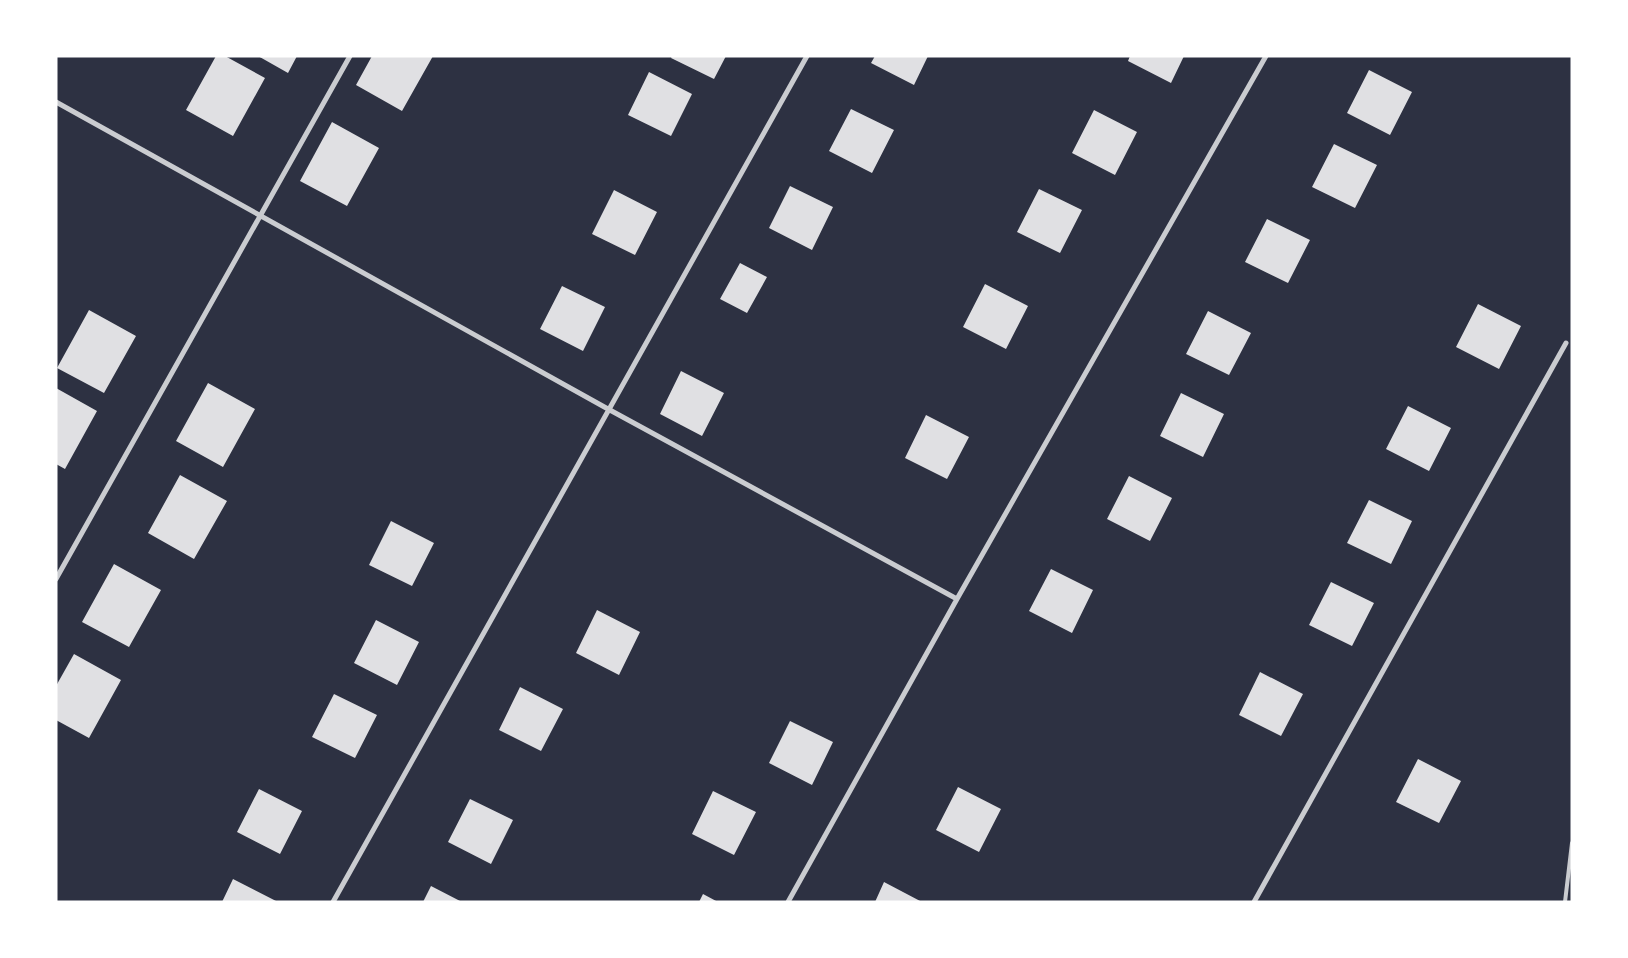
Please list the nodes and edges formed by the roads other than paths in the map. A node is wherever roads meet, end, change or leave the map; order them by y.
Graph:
1 (350, 56) edge
2 (807, 56) edge
3 (1266, 56) edge
4 (56, 102) edge
5 (260, 216) junction
6 (1566, 343) dead end
7 (608, 409) junction
8 (56, 579) edge
9 (957, 599) junction
10 (1572, 843) edge
11 (333, 902) edge
12 (788, 902) edge
13 (1254, 902) edge
14 (1565, 902) edge

1 - 5 street
2 - 7 street
3 - 9 street
4 - 5 street
5 - 7 street
5 - 8 street
6 - 13 street
7 - 9 street
7 - 11 street
9 - 12 street
10 - 14 lane

